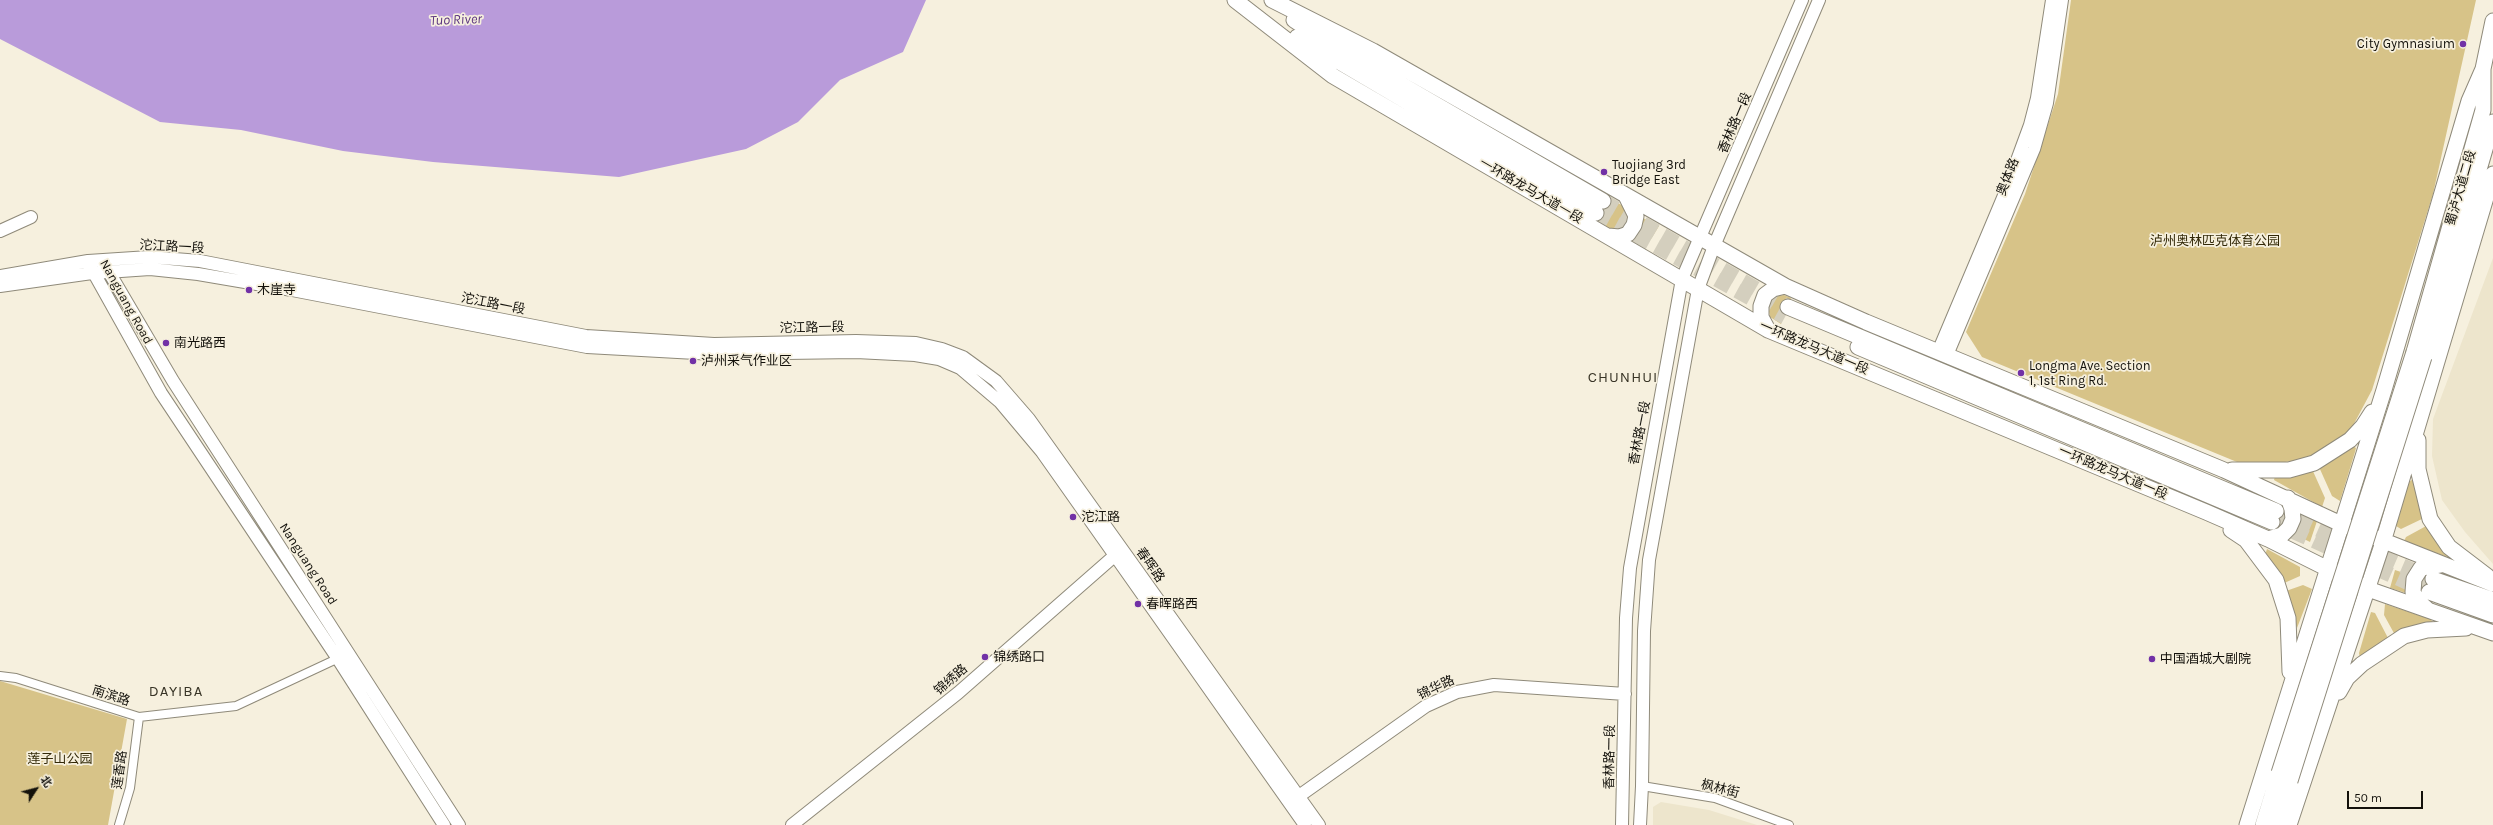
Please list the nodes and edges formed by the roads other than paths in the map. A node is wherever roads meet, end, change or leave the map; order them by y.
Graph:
1 (1236, 0) edge
2 (1265, 0) edge
3 (1272, 0) edge
4 (1802, 0) edge
5 (1819, 0) edge
6 (2052, 0) edge
7 (2062, 0) edge
8 (2493, 21) edge
9 (2483, 69) junction
10 (2493, 122) edge
11 (2493, 174) edge
12 (1626, 197) junction
13 (31, 217) dead end
14 (0, 231) edge
15 (1608, 236) junction
16 (1707, 243) junction
17 (88, 261) junction
18 (109, 272) junction
19 (92, 273) junction
20 (0, 276) edge
21 (1682, 279) junction
22 (0, 286) edge
23 (1786, 286) junction
24 (1698, 289) junction
25 (1786, 312) tunnel mouth
26 (1768, 330) junction
27 (1942, 354) junction
28 (2419, 355) junction
29 (977, 373) junction
30 (2384, 390) junction
31 (2425, 399) junction
32 (2224, 470) junction
33 (2288, 498) junction
34 (2206, 512) junction
35 (2274, 517) tunnel mouth
36 (2341, 524) junction
37 (2268, 539) junction
38 (2383, 542) junction
39 (1118, 553) junction
40 (2441, 565) junction
41 (2327, 568) junction
42 (2493, 579) edge
43 (2493, 584) edge
44 (2368, 589) junction
45 (2493, 600) edge
46 (2428, 610) junction
47 (2493, 615) edge
48 (2486, 631) edge
49 (349, 652) junction
50 (338, 659) junction
51 (0, 676) edge
52 (2289, 693) junction
53 (1625, 697) junction
54 (2325, 715) junction
55 (139, 718) junction
56 (2285, 777) junction
57 (1642, 786) junction
58 (1295, 802) junction
59 (119, 825) edge
60 (444, 825) edge
61 (459, 825) edge
62 (792, 825) edge
63 (1305, 825) edge
64 (1319, 825) edge
65 (1622, 825) edge
66 (1640, 825) edge
67 (1789, 825) edge
68 (2247, 825) edge
69 (2263, 825) edge
70 (2276, 825) edge
71 (2289, 825) edge

1 - 2 highway
1 - 15 highway, 一环路龙马大道一段
3 - 12 highway
4 - 16 street, 香林路一段
5 - 16 street, 香林路一段
6 - 27 street, 奥体路
7 - 27 street, 奥体路
8 - 9 highway, 蜀泸大道二段
9 - 28 highway, 蜀泸大道二段
9 - 30 highway
10 - 28 highway, 蜀泸大道二段
11 - 31 highway
12 - 15 highway
12 - 16 highway
13 - 14 street
15 - 21 highway, 一环路龙马大道一段
16 - 21 street, 香林路一段
16 - 23 highway
16 - 24 street, 香林路一段
17 - 18 street, Nanguang Road
17 - 19 street, Nanguang Road
17 - 20 street, 沱江路一段
17 - 29 street, 沱江路一段
18 - 19 street, 沱江路一段
18 - 29 street, 沱江路一段
18 - 49 street, Nanguang Road
19 - 22 street, 沱江路一段
19 - 50 street, Nanguang Road
21 - 24 highway, 一环路龙马大道一段
21 - 53 street, 香林路一段
23 - 26 highway
23 - 27 highway
24 - 26 highway, 一环路龙马大道一段
24 - 57 street, 香林路一段
25 - 35 highway
26 - 34 highway, 一环路龙马大道一段
27 - 32 highway
28 - 56 highway, bridge
29 - 39 street, 春晖路
30 - 32 highway
30 - 36 highway
31 - 38 highway
31 - 42 highway
32 - 33 highway
33 - 36 highway
33 - 37 highway
34 - 37 highway, 一环路龙马大道一段
34 - 52 highway
36 - 38 highway
36 - 41 highway
37 - 41 highway, 一环路龙马大道一段
38 - 40 highway
38 - 44 highway
39 - 58 street, 春晖路
39 - 62 street, 锦绣路
40 - 43 highway
40 - 46 highway
41 - 44 highway, 一环路龙马大道一段
41 - 52 highway
44 - 46 highway, 一环路龙马大道一段
44 - 54 highway
45 - 47 highway
46 - 48 highway, 一环路龙马大道一段
48 - 54 highway
49 - 50 street, 南滨路
49 - 61 street, Nanguang Road
50 - 55 street, 南滨路
50 - 60 street, Nanguang Road
51 - 55 street, 南滨路
52 - 68 highway
53 - 58 street, 锦华路
53 - 65 street, 香林路一段
54 - 71 highway
55 - 59 street, 莲香路
56 - 69 highway
56 - 70 highway
57 - 66 street, 香林路一段
57 - 67 street, 枫林街
58 - 63 street, 春晖路
58 - 64 street, 春晖路

